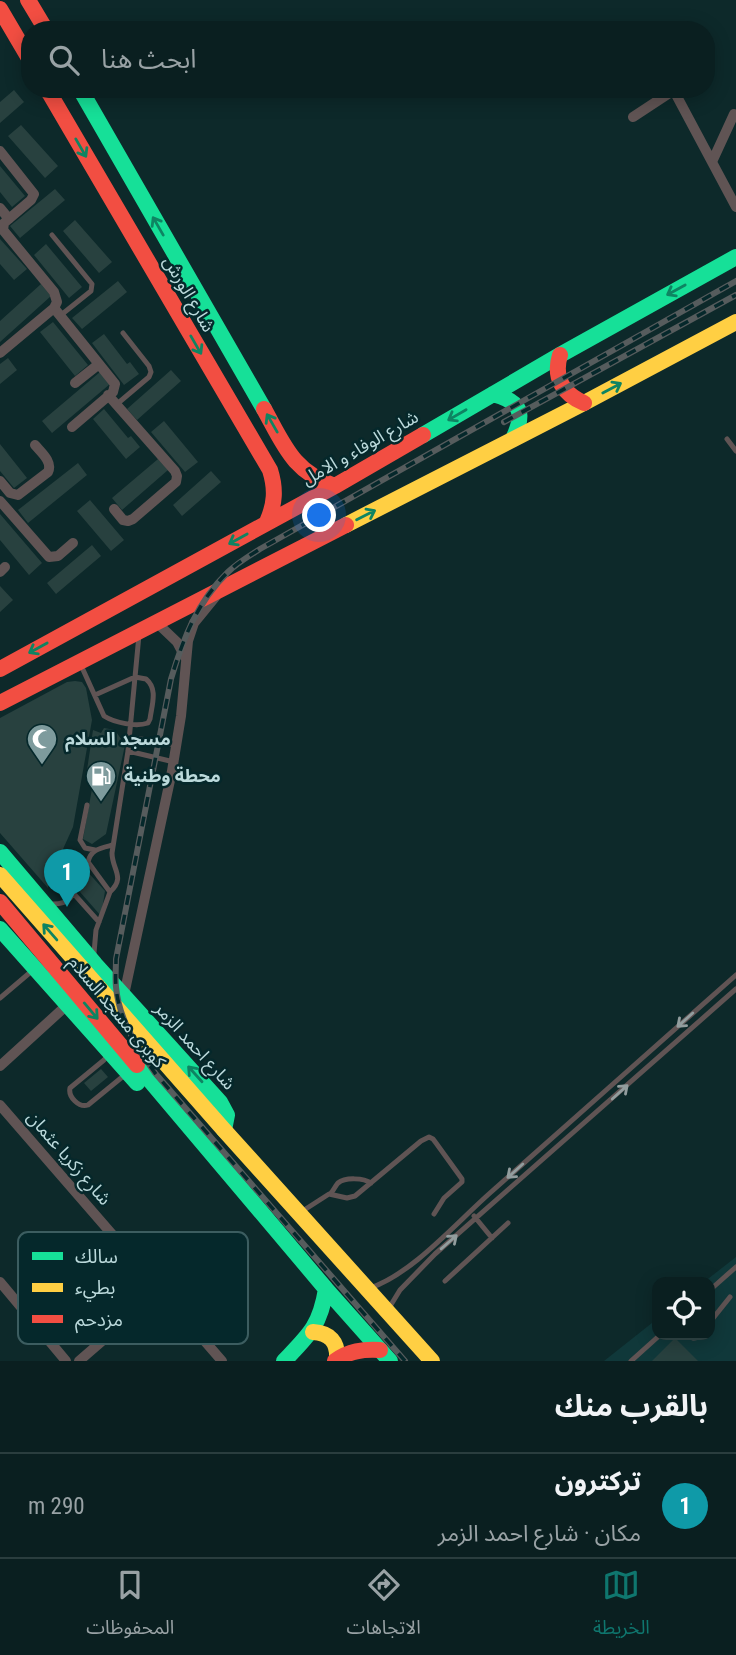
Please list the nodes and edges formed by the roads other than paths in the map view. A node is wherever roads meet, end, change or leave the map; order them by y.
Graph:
1 (28, 0) edge
2 (0, 9) edge
3 (41, 21) edge
4 (21, 45) edge
5 (52, 98) edge
6 (85, 98) edge
7 (666, 98) edge
8 (680, 98) edge
9 (734, 114) dead end
10 (633, 117) dead end
11 (0, 151) edge
12 (712, 162) junction
13 (736, 207) edge
14 (0, 208) edge
15 (9, 219) junction
16 (52, 235) dead end
17 (736, 257) edge
18 (57, 312) junction
19 (736, 322) edge
20 (123, 333) dead end
21 (0, 353) edge
22 (560, 355) junction
23 (99, 364) junction
24 (75, 383) dead end
25 (493, 394) junction
26 (108, 395) junction
27 (584, 403) junction
28 (117, 404) junction
29 (72, 427) dead end
30 (513, 439) junction
31 (727, 439) dead end
32 (34, 444) dead end
33 (736, 451) edge
34 (290, 455) junction
35 (270, 470) junction
36 (335, 486) junction
37 (2, 487) edge
38 (0, 500) edge
39 (114, 509) dead end
40 (267, 522) junction
41 (73, 543) dead end
42 (222, 589) junction
43 (156, 622) junction
44 (139, 631) junction
45 (64, 634) junction
46 (79, 661) junction
47 (187, 661) junction
48 (0, 669) edge
49 (135, 677) junction
50 (95, 695) junction
51 (0, 703) edge
52 (131, 724) junction
53 (129, 737) junction
54 (176, 746) junction
55 (128, 751) junction
56 (174, 762) junction
57 (87, 805) dead end
58 (113, 845) junction
59 (95, 850) junction
60 (0, 852) edge
61 (88, 862) junction
62 (0, 875) edge
63 (110, 892) junction
64 (74, 894) junction
65 (0, 902) edge
66 (44, 902) junction
67 (99, 922) junction
68 (0, 929) edge
69 (95, 964) junction
70 (34, 969) junction
71 (736, 975) edge
72 (736, 989) edge
73 (124, 995) junction
74 (0, 998) edge
75 (67, 1005) junction
76 (109, 1052) junction
77 (0, 1066) edge
78 (130, 1075) junction
79 (103, 1082) dead end
80 (108, 1088) junction
81 (93, 1089) dead end
82 (99, 1096) junction
83 (0, 1105) edge
84 (224, 1130) junction
85 (205, 1146) junction
86 (371, 1183) junction
87 (331, 1193) junction
88 (469, 1211) junction
89 (299, 1213) junction
90 (434, 1214) dead end
91 (476, 1219) junction
92 (508, 1223) dead end
93 (111, 1232) edge
94 (492, 1238) junction
95 (736, 1267) edge
96 (445, 1281) dead end
97 (0, 1282) edge
98 (715, 1286) edge
99 (368, 1288) junction
100 (326, 1289) junction
101 (730, 1297) dead end
102 (18, 1304) edge
103 (388, 1311) junction
104 (715, 1316) edge
105 (313, 1332) junction
106 (654, 1340) edge
107 (52, 1344) edge
108 (99, 1344) edge
109 (207, 1344) edge
110 (385, 1355) edge
111 (336, 1360) edge
112 (66, 1361) edge
113 (79, 1361) edge
114 (222, 1361) edge
115 (284, 1361) edge
116 (432, 1361) edge
117 (631, 1361) edge

1 - 3 main road
2 - 4 main road
5 -> 35 main road, شارع الورش
34 -> 6 main road, شارع الورش
7 - 10 street
8 - 12 street
9 - 12 street
11 - 15 street
12 - 13 street
14 - 15 street
15 - 18 street
16 - 18 lane
17 -> 22 main road, شارع الوفاء و الامل
18 - 21 street
18 - 23 street
27 -> 19 main road
20 - 28 lane
22 - 25 main road, شارع الوفاء و الامل
22 - 27 main road
23 - 24 street
23 - 26 street
25 - 30 main road
25 -> 36 main road, شارع الوفاء و الامل
26 - 28 street
26 - 29 street
27 - 30 main road
28 - 39 street
42 -> 30 main road
31 - 33 lane
32 - 37 street
34 - 35 main road
34 - 36 main road, شارع الورش
35 - 40 main road, شارع الورش
36 - 40 main road, شارع الوفاء و الامل
38 - 41 street
40 -> 45 main road, شارع الوفاء و الامل
42 - 43 main road
42 - 47 street
43 - 44 main road
43 - 47 street
44 - 46 main road
44 - 49 lane
45 - 46 main road
45 -> 48 main road, شارع الوفاء و الامل
46 - 50 lane
46 - 51 main road
47 - 54 street
49 - 50 lane
49 - 52 lane
49 - 52 lane
50 - 52 lane
52 - 53 lane
53 - 54 lane
53 - 55 lane
54 - 56 street
55 - 56 lane
55 - 58 lane
56 - 73 street
57 - 59 lane
58 - 59 lane
58 - 63 lane
59 - 61 lane
60 - 66 main road, شارع احمد الزمر
61 - 63 lane
61 - 64 lane
84 -> 62 main road, كوبرى مسجد السلام
63 - 67 lane
64 - 66 lane
64 - 67 lane
65 -> 85 main road, كوبرى مسجد السلام
66 - 69 main road, شارع احمد الزمر
67 - 69 lane
68 - 70 main road
69 - 73 main road, شارع احمد الزمر
70 - 74 lane
70 - 75 main road
71 -> 88 lane
91 -> 72 lane
84 -> 73 main road, شارع احمد الزمر
75 - 76 main road
75 - 77 street
76 - 78 main road
76 - 82 lane
78 - 80 lane
78 - 85 main road
79 - 80 lane
80 - 82 lane
81 - 82 lane
83 - 93 street, شارع زكريا عثمان
84 - 89 main road, شارع احمد الزمر
85 - 100 main road
86 - 87 lane
86 - 87 lane
86 - 90 lane
87 - 89 lane
88 - 91 lane
88 - 99 lane
89 - 99 main road, شارع احمد الزمر
91 - 94 lane
103 -> 91 lane
92 - 94 lane
94 - 96 lane
95 - 98 lane
97 - 102 street
99 - 103 main road, شارع احمد الزمر
100 - 105 main road
100 - 110 main road
101 - 104 lane
103 - 116 main road, شارع احمد الزمر
105 - 111 main road
105 - 115 main road
106 - 117 lane
107 - 112 street
108 - 113 street
109 - 114 street, شارع زكريا عثمان
110 - 111 main road

